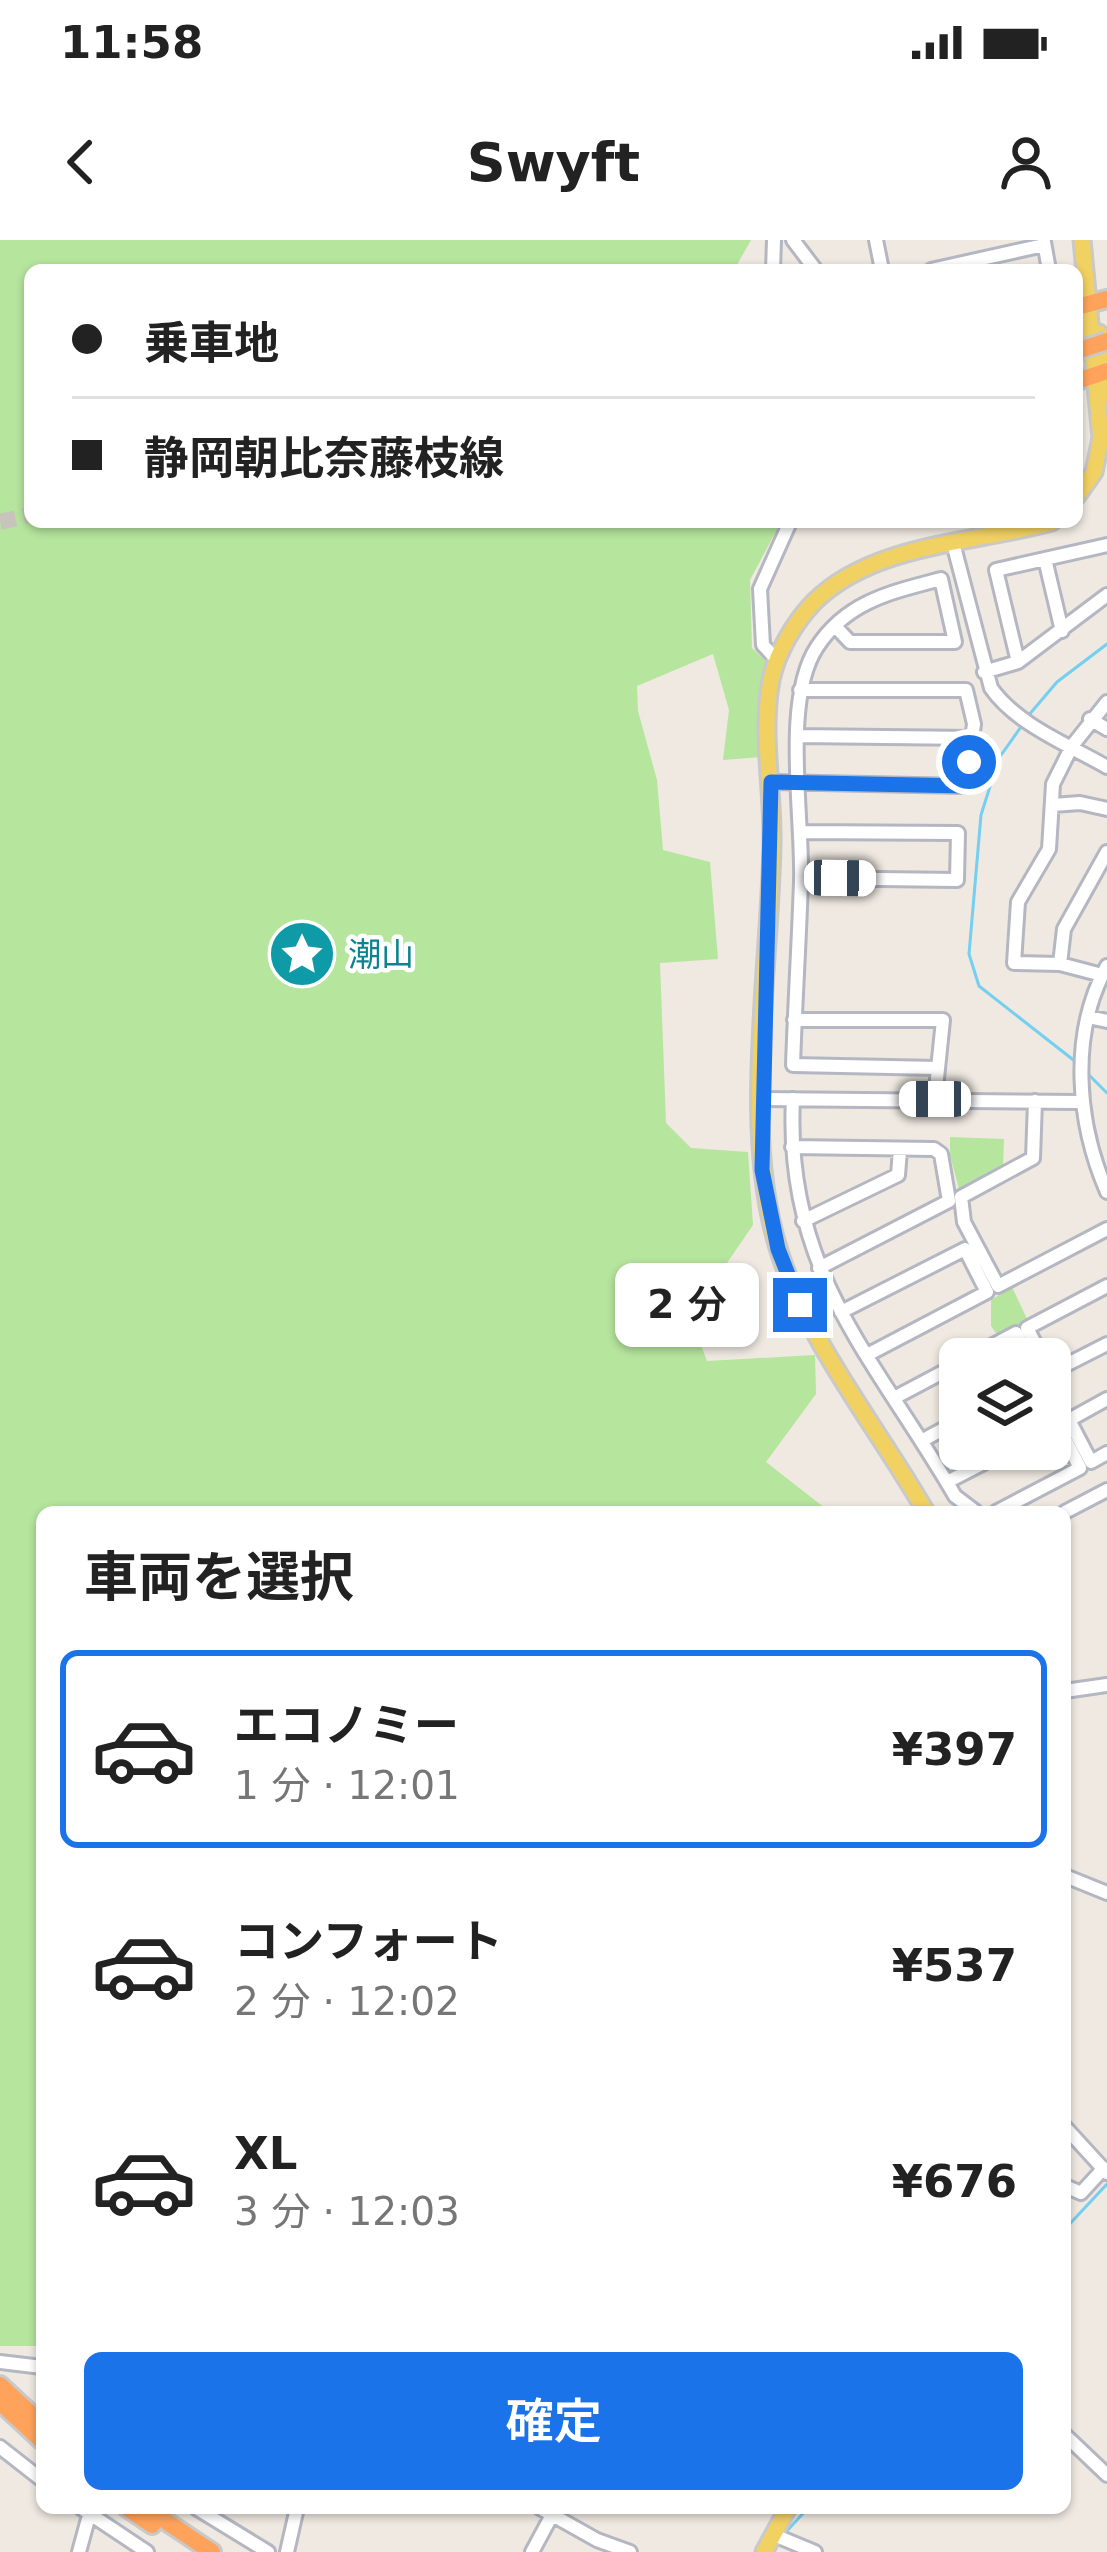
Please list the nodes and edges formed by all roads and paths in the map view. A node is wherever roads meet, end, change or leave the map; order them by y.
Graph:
1 (1086, 240) edge
2 (1044, 242) edge
3 (955, 264) edge
4 (1091, 303) edge
5 (1096, 375) edge
6 (1107, 395) edge
7 (1107, 461) edge
8 (1083, 488) edge
9 (1083, 502) edge
10 (787, 528) edge
11 (1004, 528) edge
12 (1024, 528) edge
13 (953, 543) junction
14 (1107, 545) edge
15 (1045, 559) junction
16 (1107, 595) edge
17 (835, 626) junction
18 (1062, 631) junction
19 (776, 660) junction
20 (1018, 662) junction
21 (984, 672) junction
22 (800, 690) junction
23 (1107, 702) edge
24 (1090, 719) junction
25 (1107, 729) edge
26 (797, 736) junction
27 (973, 738) junction
28 (1072, 746) junction
29 (1107, 767) edge
30 (771, 782) junction
31 (800, 783) junction
32 (1052, 805) junction
33 (1107, 808) edge
34 (800, 832) junction
35 (1107, 852) edge
36 (801, 878) junction
37 (1060, 964) junction
38 (1104, 971) edge
39 (1088, 1017) junction
40 (794, 1020) junction
41 (1107, 1021) edge
42 (938, 1068) junction
43 (761, 1099) junction
44 (793, 1099) junction
45 (935, 1099) junction
46 (1035, 1101) junction
47 (1082, 1102) junction
48 (792, 1148) junction
49 (900, 1150) junction
50 (1107, 1192) edge
51 (803, 1221) junction
52 (1107, 1229) edge
53 (819, 1268) junction
54 (1107, 1286) edge
55 (841, 1312) junction
56 (1032, 1338) edge
57 (1107, 1344) edge
58 (867, 1355) junction
59 (1071, 1362) edge
60 (939, 1374) edge
61 (894, 1398) junction
62 (1107, 1400) edge
63 (939, 1431) edge
64 (923, 1440) junction
65 (1071, 1449) edge
66 (1107, 1453) edge
67 (971, 1470) edge
68 (947, 1482) junction
69 (1107, 1490) edge
70 (922, 1506) edge
71 (968, 1506) edge
72 (1008, 1506) edge
73 (1071, 1509) edge
74 (1107, 1685) edge
75 (1071, 1690) edge
76 (1071, 1878) edge
77 (1107, 1893) edge
78 (1071, 2133) edge
79 (1105, 2170) edge
80 (1071, 2188) edge
81 (0, 2362) edge
82 (36, 2366) edge
83 (0, 2385) edge
84 (10, 2406) edge
85 (36, 2434) edge
86 (1071, 2441) edge
87 (0, 2446) edge
88 (36, 2475) edge
89 (1107, 2475) edge
90 (86, 2514) edge
91 (93, 2514) edge
92 (137, 2514) edge
93 (155, 2514) edge
94 (206, 2514) edge
95 (296, 2514) edge
96 (545, 2514) edge
97 (551, 2514) edge
98 (785, 2514) edge
99 (768, 2546) edge
100 (79, 2552) edge
101 (147, 2552) edge
102 (192, 2552) edge
103 (212, 2552) edge
104 (268, 2552) edge
105 (287, 2552) edge
106 (532, 2552) edge
107 (630, 2552) edge
108 (815, 2552) edge

1 - 4 main road
2 - 3 street
4 - 5 main road
5 - 6 main road
5 - 8 main road
7 - 9 main road
10 - 19 street
11 - 13 main road
12 - 13 main road
13 - 19 main road
13 - 21 street
14 - 15 street
15 - 18 street
15 - 20 street
16 - 18 street
17 - 17 street
17 - 22 street
18 - 20 street
19 - 30 main road
20 - 21 street
21 - 28 street
22 - 26 street
22 - 27 street
23 - 24 street
24 - 25 street
24 - 28 street
26 - 27 street
26 - 31 street
27 - 31 street
28 - 29 street
28 - 32 street
30 - 31 street
30 - 43 main road
31 - 34 street
32 - 33 street
32 - 37 street
34 - 36 street
34 - 36 street
35 - 37 street
36 - 40 street
37 - 38 street
38 - 39 street
39 - 41 street
39 - 47 street
40 - 42 street
40 - 42 street
42 - 45 street
43 - 44 street
43 - 70 main road
44 - 45 street
44 - 48 street
45 - 46 street
46 - 47 street
46 - 52 street
47 - 50 street
48 - 49 street
48 - 51 street
49 - 51 street
49 - 53 street
51 - 53 street
53 - 55 street
54 - 56 street
55 - 58 street
55 - 58 street
57 - 59 street
58 - 61 street
60 - 61 street
61 - 64 street
62 - 66 street
63 - 64 street
64 - 68 street
65 - 72 street
67 - 68 street
68 - 71 street
69 - 73 street
74 - 75 street
76 - 77 street
78 - 79 street
79 - 80 street
81 - 82 street
83 - 84 highway
84 - 85 highway
86 - 89 street
87 - 88 street
90 - 100 street
91 - 101 street
92 - 102 highway
93 - 103 highway
94 - 104 street
95 - 105 street
96 - 106 street
97 - 107 street
98 - 99 main road
99 - 108 street

